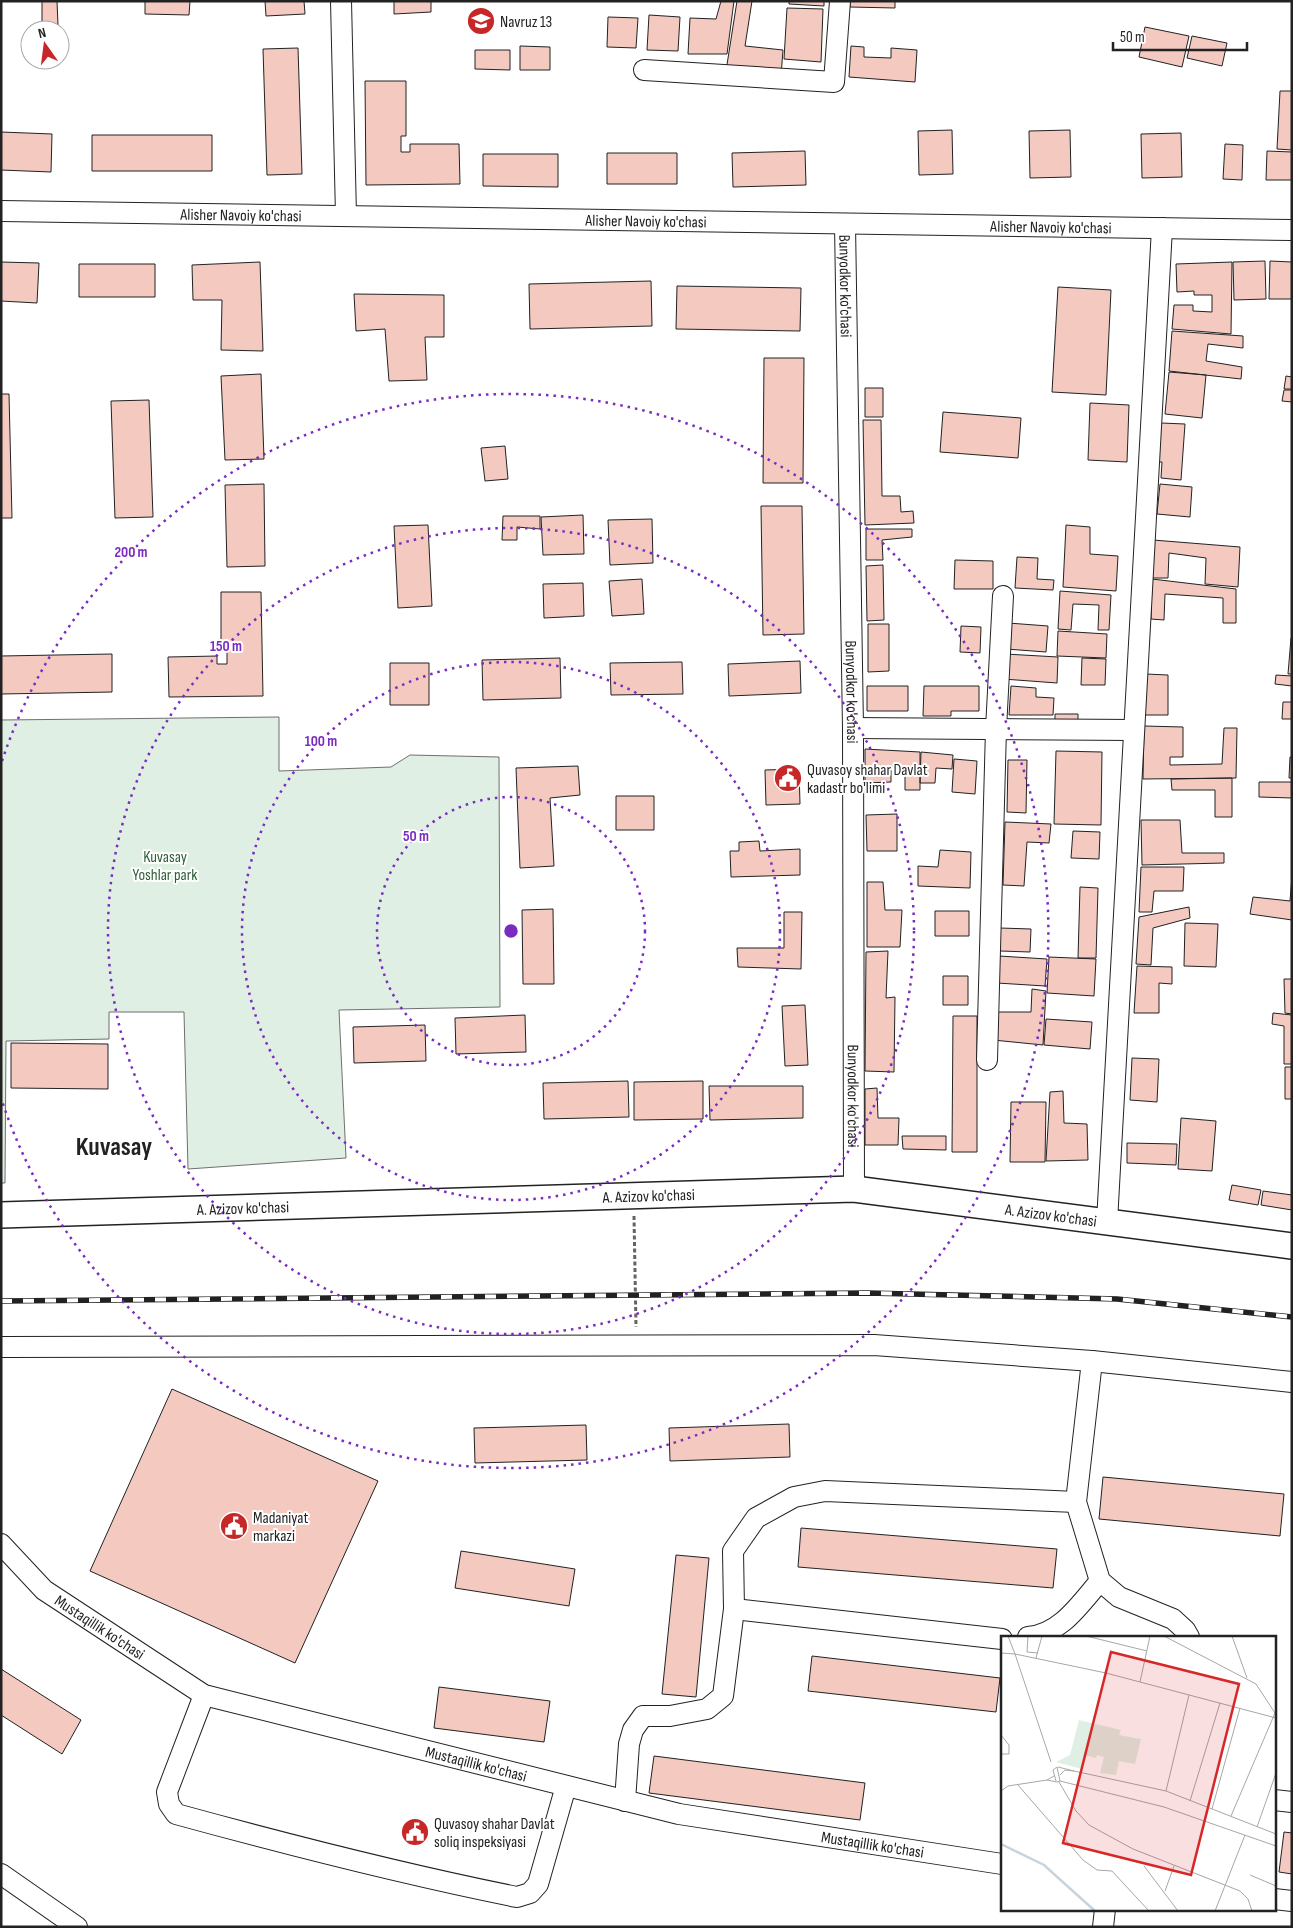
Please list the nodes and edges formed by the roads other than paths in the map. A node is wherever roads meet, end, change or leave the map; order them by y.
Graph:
1 (341, 1) edge
2 (840, 1) edge
3 (644, 70) dead end
4 (1, 211) edge
5 (346, 216) junction
6 (845, 224) junction
7 (1162, 228) junction
8 (1292, 230) edge
9 (1003, 596) dead end
10 (853, 728) junction
11 (996, 729) junction
12 (1134, 730) junction
13 (988, 1060) dead end
14 (854, 1189) junction
15 (1, 1215) edge
16 (1107, 1222) junction
17 (1292, 1246) edge
18 (1, 1347) edge
19 (1092, 1361) junction
20 (1292, 1382) edge
21 (1076, 1502) junction
22 (1, 1544) edge
23 (1100, 1581) junction
24 (734, 1609) junction
25 (1034, 1636) edge
26 (1188, 1636) edge
27 (1001, 1639) edge
28 (204, 1695) junction
29 (566, 1786) junction
30 (1276, 1800) edge
31 (625, 1801) junction
32 (1292, 1802) edge
33 (1001, 1864) edge
34 (1, 1874) edge
35 (1276, 1898) edge
36 (1292, 1901) edge
37 (1105, 1910) edge
38 (77, 1927) edge
39 (1103, 1927) edge

1 - 5 street
2 - 3 street
4 - 5 street, Alisher Navoiy ko'chasi
5 - 6 street, Alisher Navoiy ko'chasi
6 - 7 street, Alisher Navoiy ko'chasi
6 - 10 street, Bunyodkor ko'chasi
7 - 8 street, Alisher Navoiy ko'chasi
7 - 12 street
9 - 11 street
10 - 11 street
10 - 14 street, Bunyodkor ko'chasi
11 - 12 street
11 - 13 street
12 - 16 street
14 - 15 main road, A. Azizov ko'chasi
14 - 16 main road, A. Azizov ko'chasi
16 - 17 main road, A. Azizov ko'chasi
18 - 19 street
19 - 20 street
19 - 21 street
21 - 23 street
21 - 24 street
22 - 28 street, Mustaqillik ko'chasi
23 - 25 street
23 - 26 street
24 - 27 street
24 - 31 street
28 - 29 street, Mustaqillik ko'chasi
28 - 29 street
29 - 31 street, Mustaqillik ko'chasi
30 - 32 street
31 - 33 street, Mustaqillik ko'chasi
34 - 38 street
35 - 36 street
37 - 39 street

